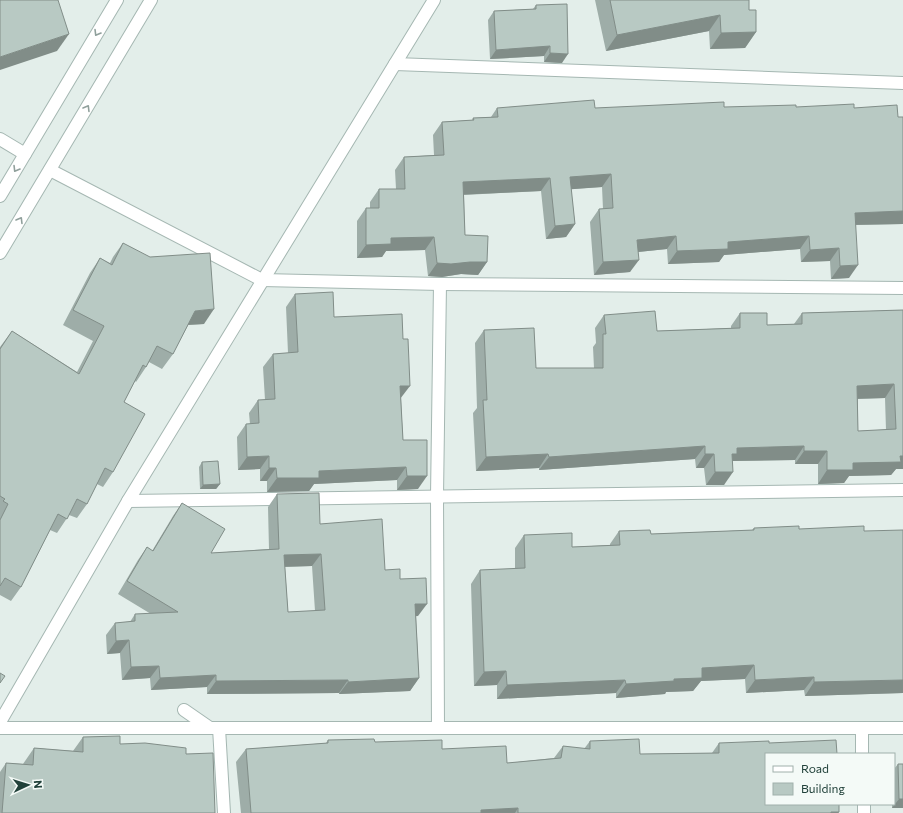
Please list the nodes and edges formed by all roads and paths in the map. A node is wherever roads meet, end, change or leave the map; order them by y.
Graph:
1 (117, 0) edge
2 (151, 0) edge
3 (434, 0) edge
4 (395, 64) junction
5 (903, 83) edge
6 (0, 139) edge
7 (25, 154) junction
8 (50, 170) junction
9 (0, 196) edge
10 (0, 253) edge
11 (262, 280) junction
12 (440, 284) junction
13 (903, 288) edge
14 (903, 490) edge
15 (437, 496) junction
16 (128, 500) junction
17 (184, 710) dead end
18 (0, 722) edge
19 (0, 728) edge
20 (219, 728) junction
21 (438, 728) junction
22 (862, 728) junction
23 (903, 728) edge
24 (862, 753) edge
25 (224, 813) edge

1 -> 7 street
8 -> 2 street
3 - 4 street
4 - 5 street
4 - 11 street
6 - 7 street
7 -> 9 street
10 -> 8 street
8 - 11 street
11 - 12 street
11 - 16 street
12 - 13 street
12 - 15 street
14 - 15 street
15 - 16 street
15 - 21 street
16 - 18 street
17 - 20 street
19 - 20 street
20 - 21 street
20 - 25 street
21 - 22 street
22 - 23 street
22 - 24 street

